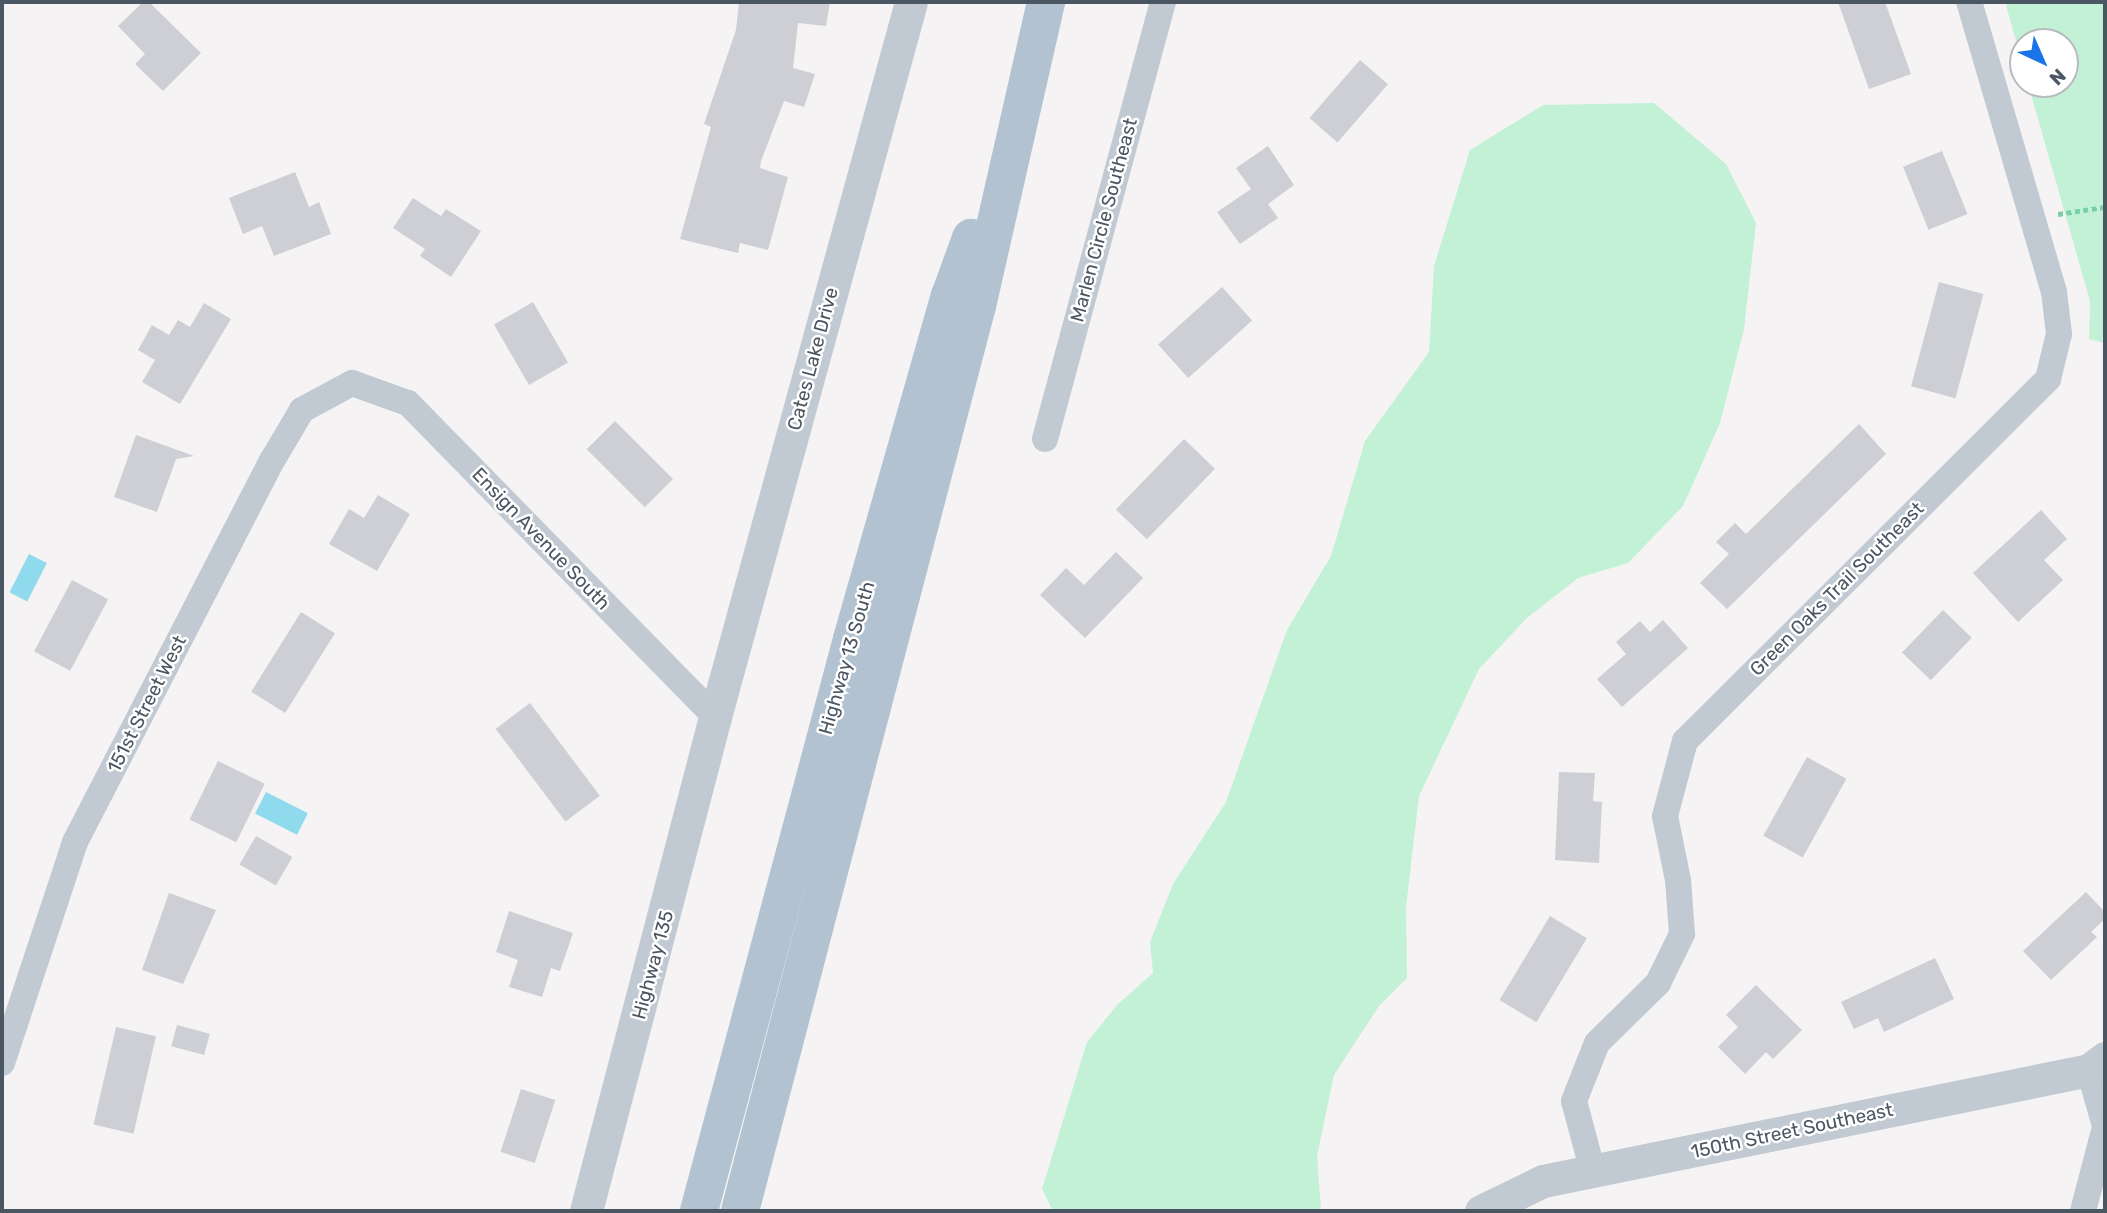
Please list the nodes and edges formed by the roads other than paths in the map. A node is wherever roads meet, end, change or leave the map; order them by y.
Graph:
1 (911, 2) edge
2 (1046, 2) edge
3 (1163, 2) edge
4 (1969, 2) edge
5 (1018, 111) junction
6 (352, 383) joint
7 (1045, 439) dead end
8 (715, 717) junction
9 (2, 1063) edge
10 (2097, 1064) edge
11 (2105, 1126) edge
12 (1593, 1172) junction
13 (586, 1211) edge
14 (699, 1211) edge
15 (740, 1211) edge
16 (1481, 1211) edge
17 (2083, 1211) edge

1 - 8 street, Cates Lake Drive
2 - 5 main road, Highway 13 South
3 - 7 street, Marlen Circle Southeast
4 - 12 street, Green Oaks Trail Southeast
5 - 14 main road, Highway 13 South
5 - 15 main road, Highway 13 South
6 - 8 street, Ensign Avenue South
6 - 9 street, 151st Street West
8 - 13 street, Highway 135
10 - 11 street
10 - 12 street, 150th Street Southeast
11 - 17 street
12 - 16 street, 150th Street Southeast

